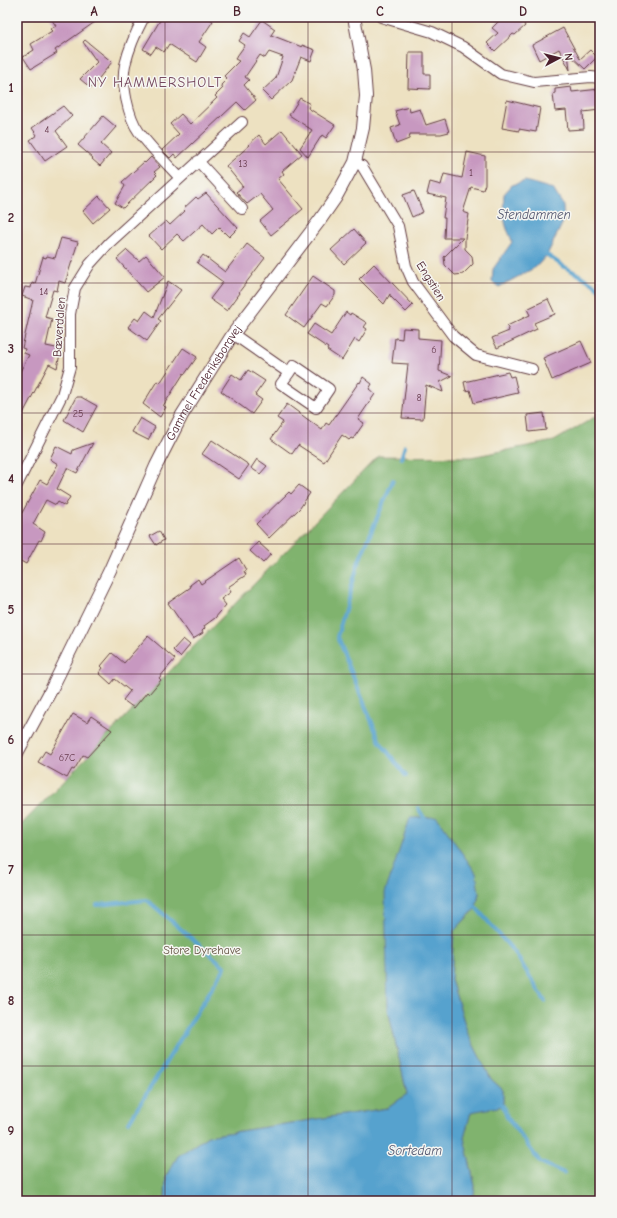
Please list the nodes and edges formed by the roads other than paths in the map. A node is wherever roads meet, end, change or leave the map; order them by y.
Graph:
1 (144, 17) edge
2 (354, 17) edge
3 (381, 17) edge
4 (600, 78) edge
5 (242, 122) dead end
6 (198, 161) junction
7 (355, 162) junction
8 (180, 178) junction
9 (242, 209) dead end
10 (233, 334) junction
11 (532, 369) dead end
12 (289, 373) junction
13 (17, 485) edge
14 (17, 753) edge

1 - 8 street
2 - 7 street, Gammel Frederiksborgvej
3 - 4 street
5 - 6 street, Bæverdalen
6 - 8 street, Bæverdalen
6 - 9 street
7 - 10 street, Gammel Frederiksborgvej
7 - 11 street, Engstien
8 - 13 street, Bæverdalen
10 - 12 street
10 - 14 street, Gammel Frederiksborgvej
12 - 12 street

